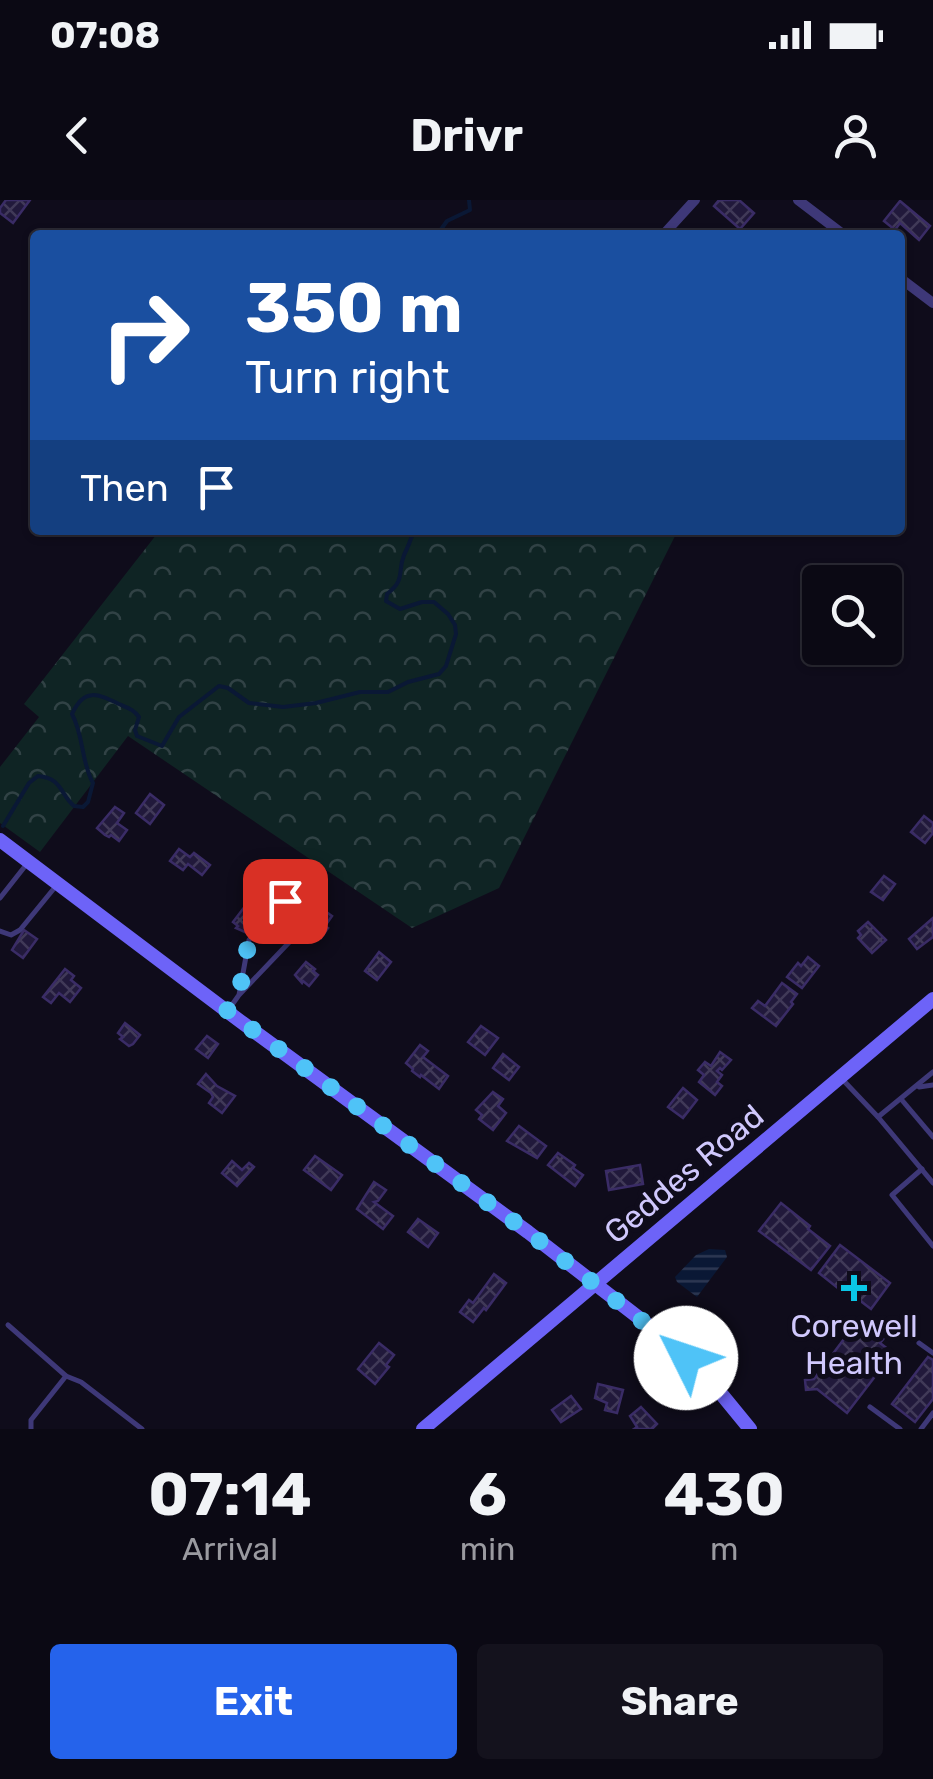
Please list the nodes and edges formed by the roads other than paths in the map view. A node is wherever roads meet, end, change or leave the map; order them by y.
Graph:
1 (695, 200) edge
2 (798, 200) edge
3 (668, 230) edge
4 (837, 230) edge
5 (905, 282) edge
6 (933, 303) edge
7 (0, 840) edge
8 (28, 862) junction
9 (58, 884) junction
10 (0, 898) edge
11 (0, 931) edge
12 (239, 994) junction
13 (933, 999) edge
14 (227, 1011) junction
15 (933, 1072) edge
16 (840, 1077) junction
17 (933, 1085) edge
18 (916, 1087) junction
19 (902, 1099) junction
20 (878, 1118) junction
21 (933, 1136) edge
22 (922, 1170) junction
23 (933, 1183) edge
24 (933, 1246) edge
25 (596, 1284) junction
26 (8, 1325) dead end
27 (918, 1343) dead end
28 (933, 1353) edge
29 (66, 1376) junction
30 (870, 1407) dead end
31 (933, 1412) edge
32 (31, 1429) edge
33 (142, 1429) edge
34 (423, 1429) edge
35 (750, 1429) edge
36 (900, 1429) edge
37 (921, 1429) edge

1 - 3 street
2 - 4 street
5 - 6 street
7 - 8 main road
8 - 9 main road
8 - 10 lane
9 - 11 lane
9 - 14 main road
12 - 12 lane
12 - 14 lane
13 - 16 main road, Geddes Road
14 - 25 main road
15 - 18 lane
16 - 20 lane
16 - 25 main road, Geddes Road
17 - 18 lane
18 - 19 lane
19 - 20 lane
19 - 21 lane
20 - 22 lane
22 - 23 lane
22 - 24 lane
25 - 34 main road, Geddes Road
25 - 35 main road
26 - 29 lane
27 - 28 lane
29 - 32 lane
29 - 33 lane
30 - 36 lane
31 - 37 lane

